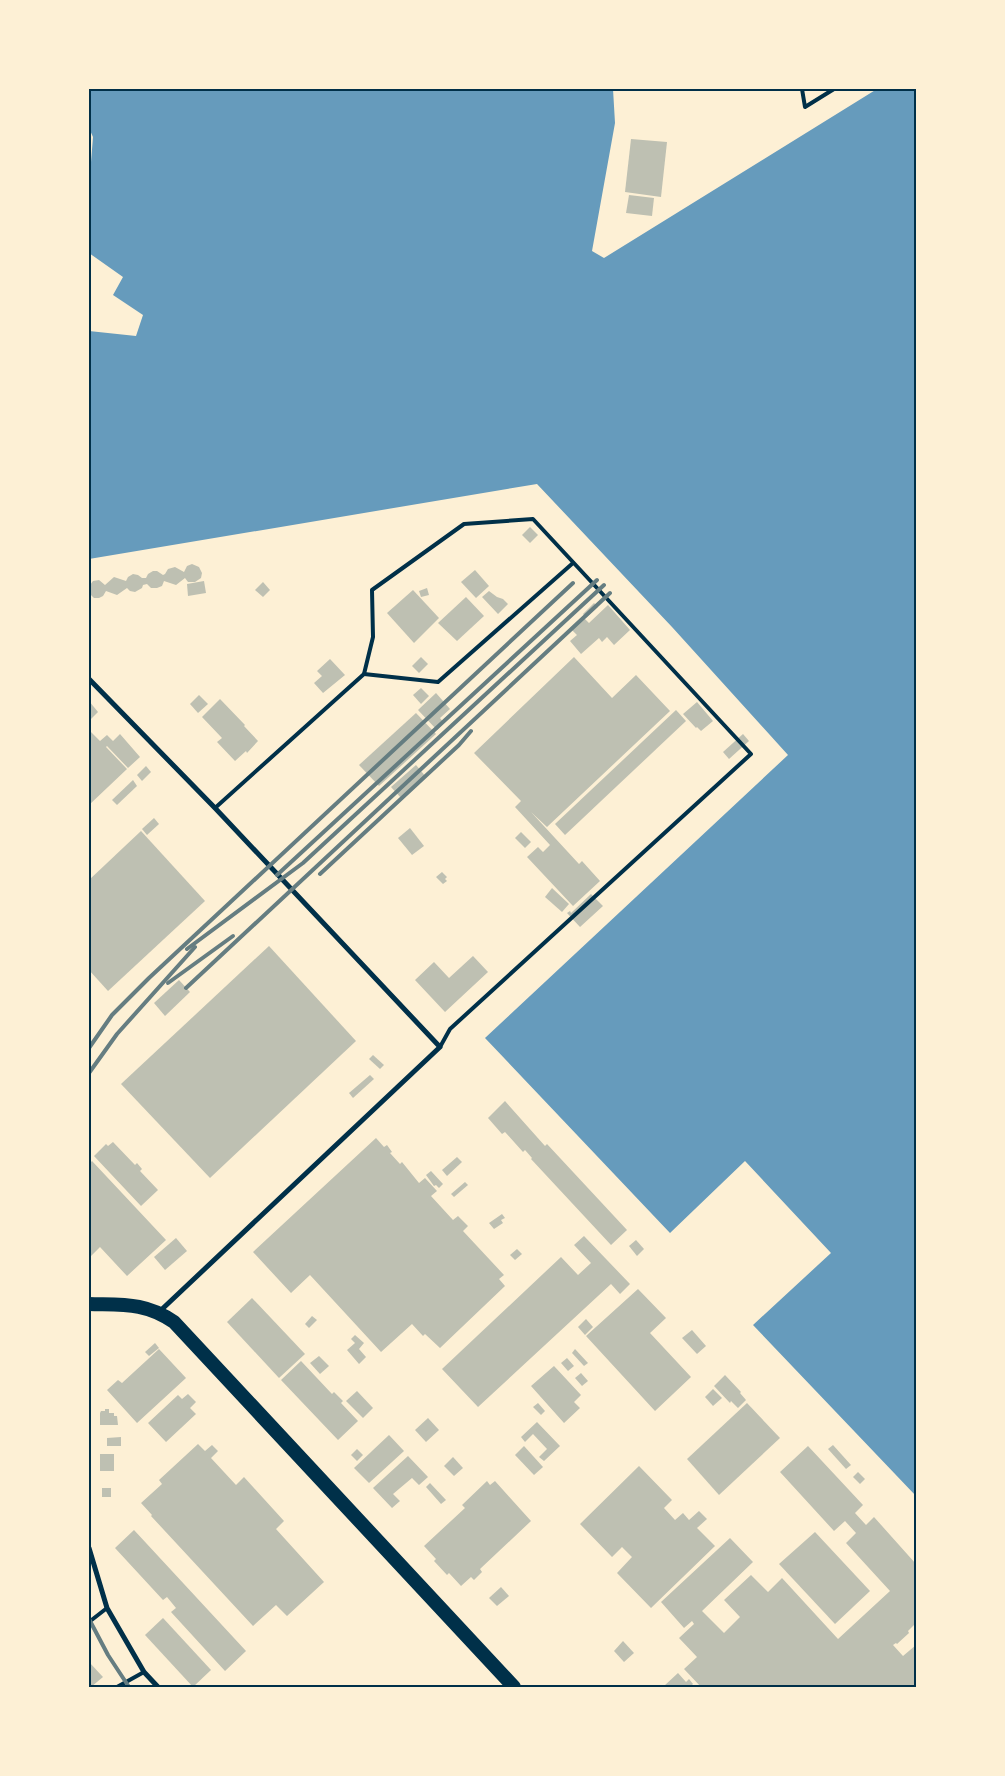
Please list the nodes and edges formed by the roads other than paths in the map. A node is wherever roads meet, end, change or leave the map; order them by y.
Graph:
1 (802, 89) edge
2 (834, 89) edge
3 (573, 563) junction
4 (364, 674) junction
5 (89, 679) edge
6 (215, 808) junction
7 (440, 1047) junction
8 (89, 1304) edge
9 (159, 1312) junction
10 (89, 1548) edge
11 (107, 1608) junction
12 (89, 1622) edge
13 (144, 1672) junction
14 (117, 1687) edge
15 (158, 1687) edge
16 (514, 1687) edge

1 - 2 lane
3 - 4 lane
3 - 4 lane
3 - 7 lane
4 - 6 lane
5 - 6 street
6 - 7 street
7 - 9 street
8 - 9 highway
9 - 16 highway
10 - 11 street
11 - 12 lane
11 - 13 street
13 - 14 lane
13 - 15 street

